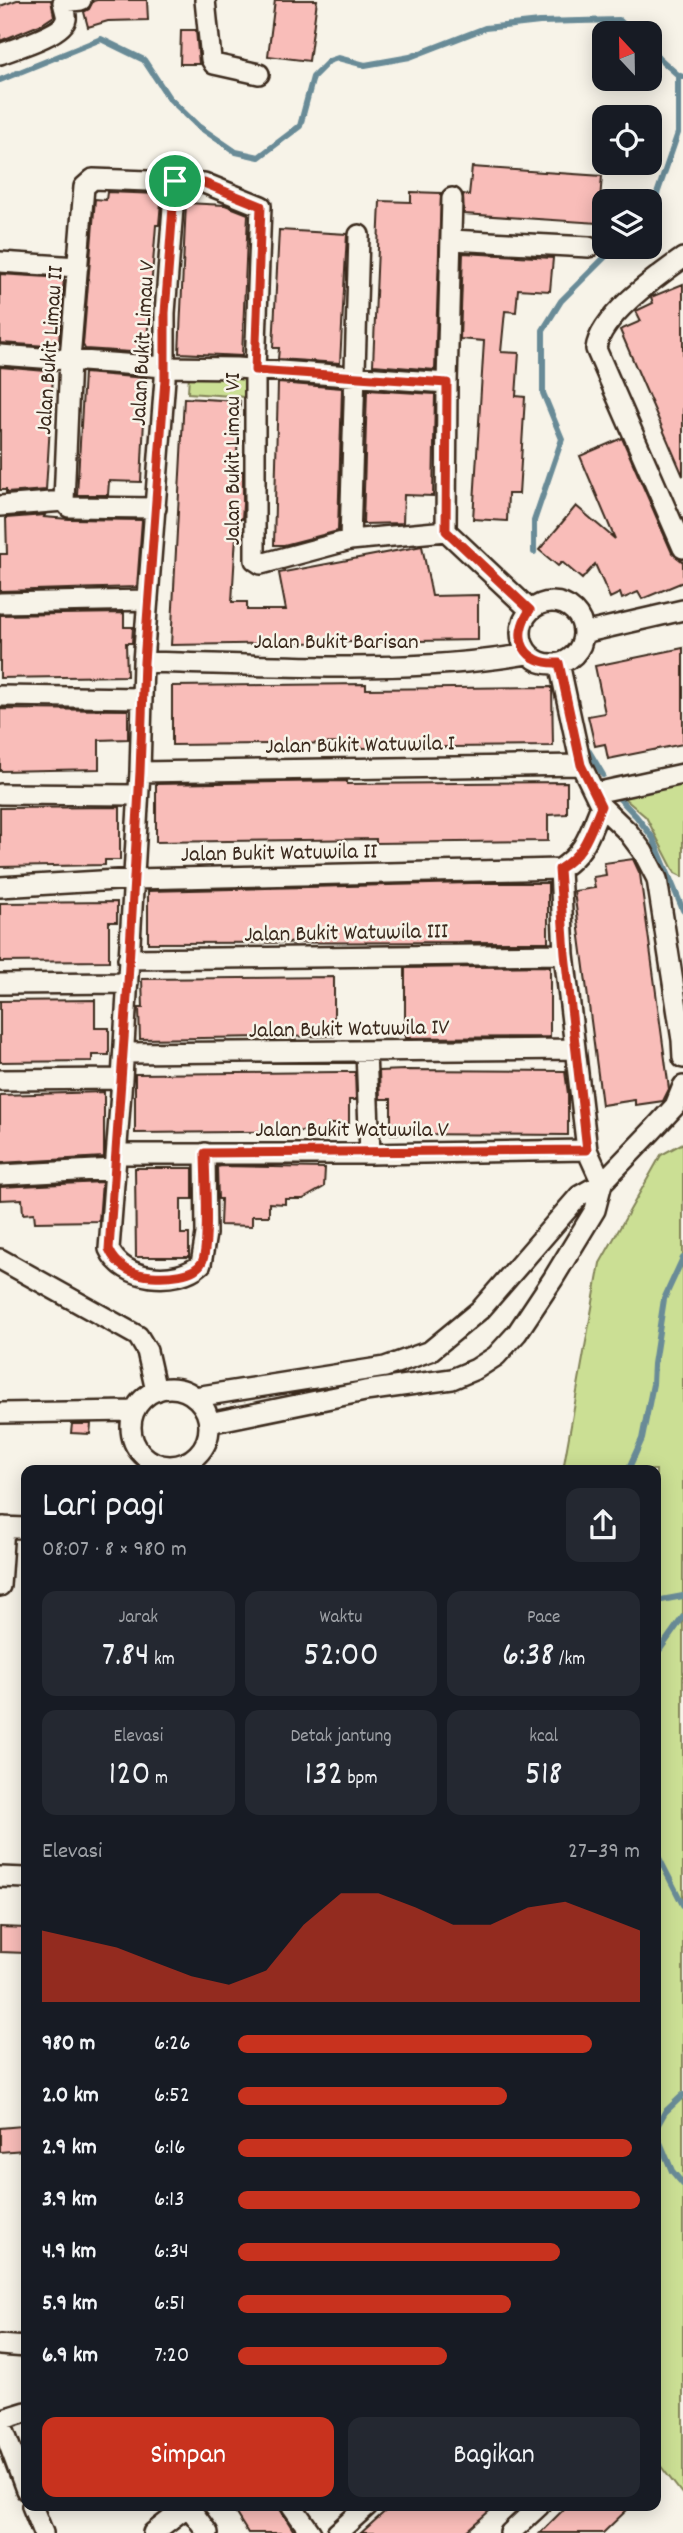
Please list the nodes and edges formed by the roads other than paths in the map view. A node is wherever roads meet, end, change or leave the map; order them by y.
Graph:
1 (205, 0) edge
2 (69, 1) edge
3 (0, 54) edge
4 (259, 74) dead end
5 (175, 181) junction
6 (452, 198) dead end
7 (359, 235) dead end
8 (451, 240) junction
9 (589, 247) dead end
10 (683, 258) edge
11 (0, 262) edge
12 (78, 267) junction
13 (0, 355) edge
14 (70, 359) junction
15 (165, 367) junction
16 (255, 370) junction
17 (354, 378) junction
18 (447, 383) junction
19 (64, 501) junction
20 (0, 506) edge
21 (156, 508) junction
22 (446, 531) junction
23 (350, 540) junction
24 (683, 548) edge
25 (148, 600) junction
26 (0, 603) edge
27 (530, 610) junction
28 (683, 610) edge
29 (583, 633) junction
30 (528, 654) junction
31 (144, 662) junction
32 (559, 663) junction
33 (0, 696) edge
34 (142, 698) junction
35 (581, 765) junction
36 (140, 772) junction
37 (683, 774) edge
38 (0, 794) edge
39 (137, 795) junction
40 (598, 799) junction
41 (559, 869) junction
42 (134, 879) junction
43 (0, 887) edge
44 (565, 954) junction
45 (128, 959) junction
46 (128, 983) junction
47 (0, 984) edge
48 (574, 1049) junction
49 (366, 1051) junction
50 (124, 1053) junction
51 (683, 1058) edge
52 (122, 1079) junction
53 (0, 1080) edge
54 (683, 1086) edge
55 (587, 1150) junction
56 (205, 1153) junction
57 (370, 1154) junction
58 (116, 1162) junction
59 (0, 1175) edge
60 (602, 1183) junction
61 (0, 1259) edge
62 (430, 1351) junction
63 (452, 1379) junction
64 (156, 1391) junction
65 (195, 1397) junction
66 (134, 1411) junction
67 (0, 1413) edge
68 (209, 1423) junction
69 (162, 1465) edge
70 (182, 1465) edge
71 (2, 1527) edge
72 (21, 1528) edge
73 (0, 1586) edge
74 (0, 1877) edge
75 (21, 1878) edge
76 (0, 2345) edge
77 (21, 2347) edge
78 (21, 2414) edge
79 (21, 2477) edge
80 (34, 2511) edge
81 (182, 2511) edge
82 (192, 2511) edge
83 (296, 2511) edge
84 (362, 2511) edge
85 (534, 2511) edge
86 (43, 2533) edge
87 (153, 2533) edge
88 (208, 2533) edge
89 (311, 2533) edge
90 (338, 2533) edge
91 (510, 2533) edge

1 - 4 street
2 - 3 street
5 - 12 street, Jalan Bukit Limau II
5 - 15 street, Jalan Bukit Limau V
5 - 16 street, Jalan Bukit Limau VI
6 - 8 street
7 - 17 street
8 - 9 street
8 - 18 street
10 - 24 street
11 - 12 street
12 - 14 street, Jalan Bukit Limau II
13 - 14 street
14 - 15 street
14 - 19 street, Jalan Bukit Limau II
15 - 16 street
15 - 21 street, Jalan Bukit Limau V
16 - 17 street
16 - 23 street, Jalan Bukit Limau VI
17 - 18 street
17 - 23 street
18 - 22 street
19 - 20 street
19 - 21 street
21 - 25 street, Jalan Bukit Limau V
22 - 23 street, Jalan Bukit Limau VI
22 - 27 street
25 - 26 street
25 - 31 street, Jalan Bukit Limau V
27 - 29 street
27 - 30 street
28 - 29 street
29 - 32 street
30 - 31 street, Jalan Bukit Barisan
30 - 32 street
31 - 34 street, Jalan Bukit Limau V
32 - 35 street
33 - 34 street
34 - 36 street, Jalan Bukit Limau V
35 - 36 street, Jalan Bukit Watuwila I
35 - 40 street
36 - 39 street, Jalan Bukit Limau V
37 - 40 street
38 - 39 street
39 - 42 street, Jalan Bukit Limau V
40 - 41 street
40 - 51 street
41 - 42 street, Jalan Bukit Watuwila II
41 - 44 street
42 - 43 street, Jalan Bukit Watuwila II
42 - 45 street, Jalan Bukit Limau V
44 - 45 street, Jalan Bukit Watuwila III
44 - 48 street
45 - 46 street, Jalan Bukit Limau V
46 - 47 street
46 - 50 street, Jalan Bukit Limau V
48 - 49 street, Jalan Bukit Watuwila IV
48 - 55 street
49 - 50 street, Jalan Bukit Watuwila IV
49 - 57 street
50 - 52 street, Jalan Bukit Limau V
52 - 53 street
52 - 58 street, Jalan Bukit Limau V
54 - 60 street
55 - 57 street, Jalan Bukit Watuwila V
55 - 60 street
56 - 57 street, Jalan Bukit Watuwila V
56 - 58 street, Jalan Bukit Watuwila V
56 - 58 street, Jalan Bukit Limau V
58 - 59 street, Jalan Bukit Watuwila V
60 - 62 street
60 - 63 street
61 - 64 street
62 - 63 street
62 - 65 street
63 - 68 street
64 - 65 street
64 - 66 street
65 - 68 street
66 - 67 street
66 - 69 street
68 - 70 street
71 - 72 street
71 - 73 street
74 - 75 street
76 - 77 street
78 - 79 street
80 - 86 street
81 - 87 street
82 - 88 street
83 - 89 street
84 - 90 street
85 - 91 street

